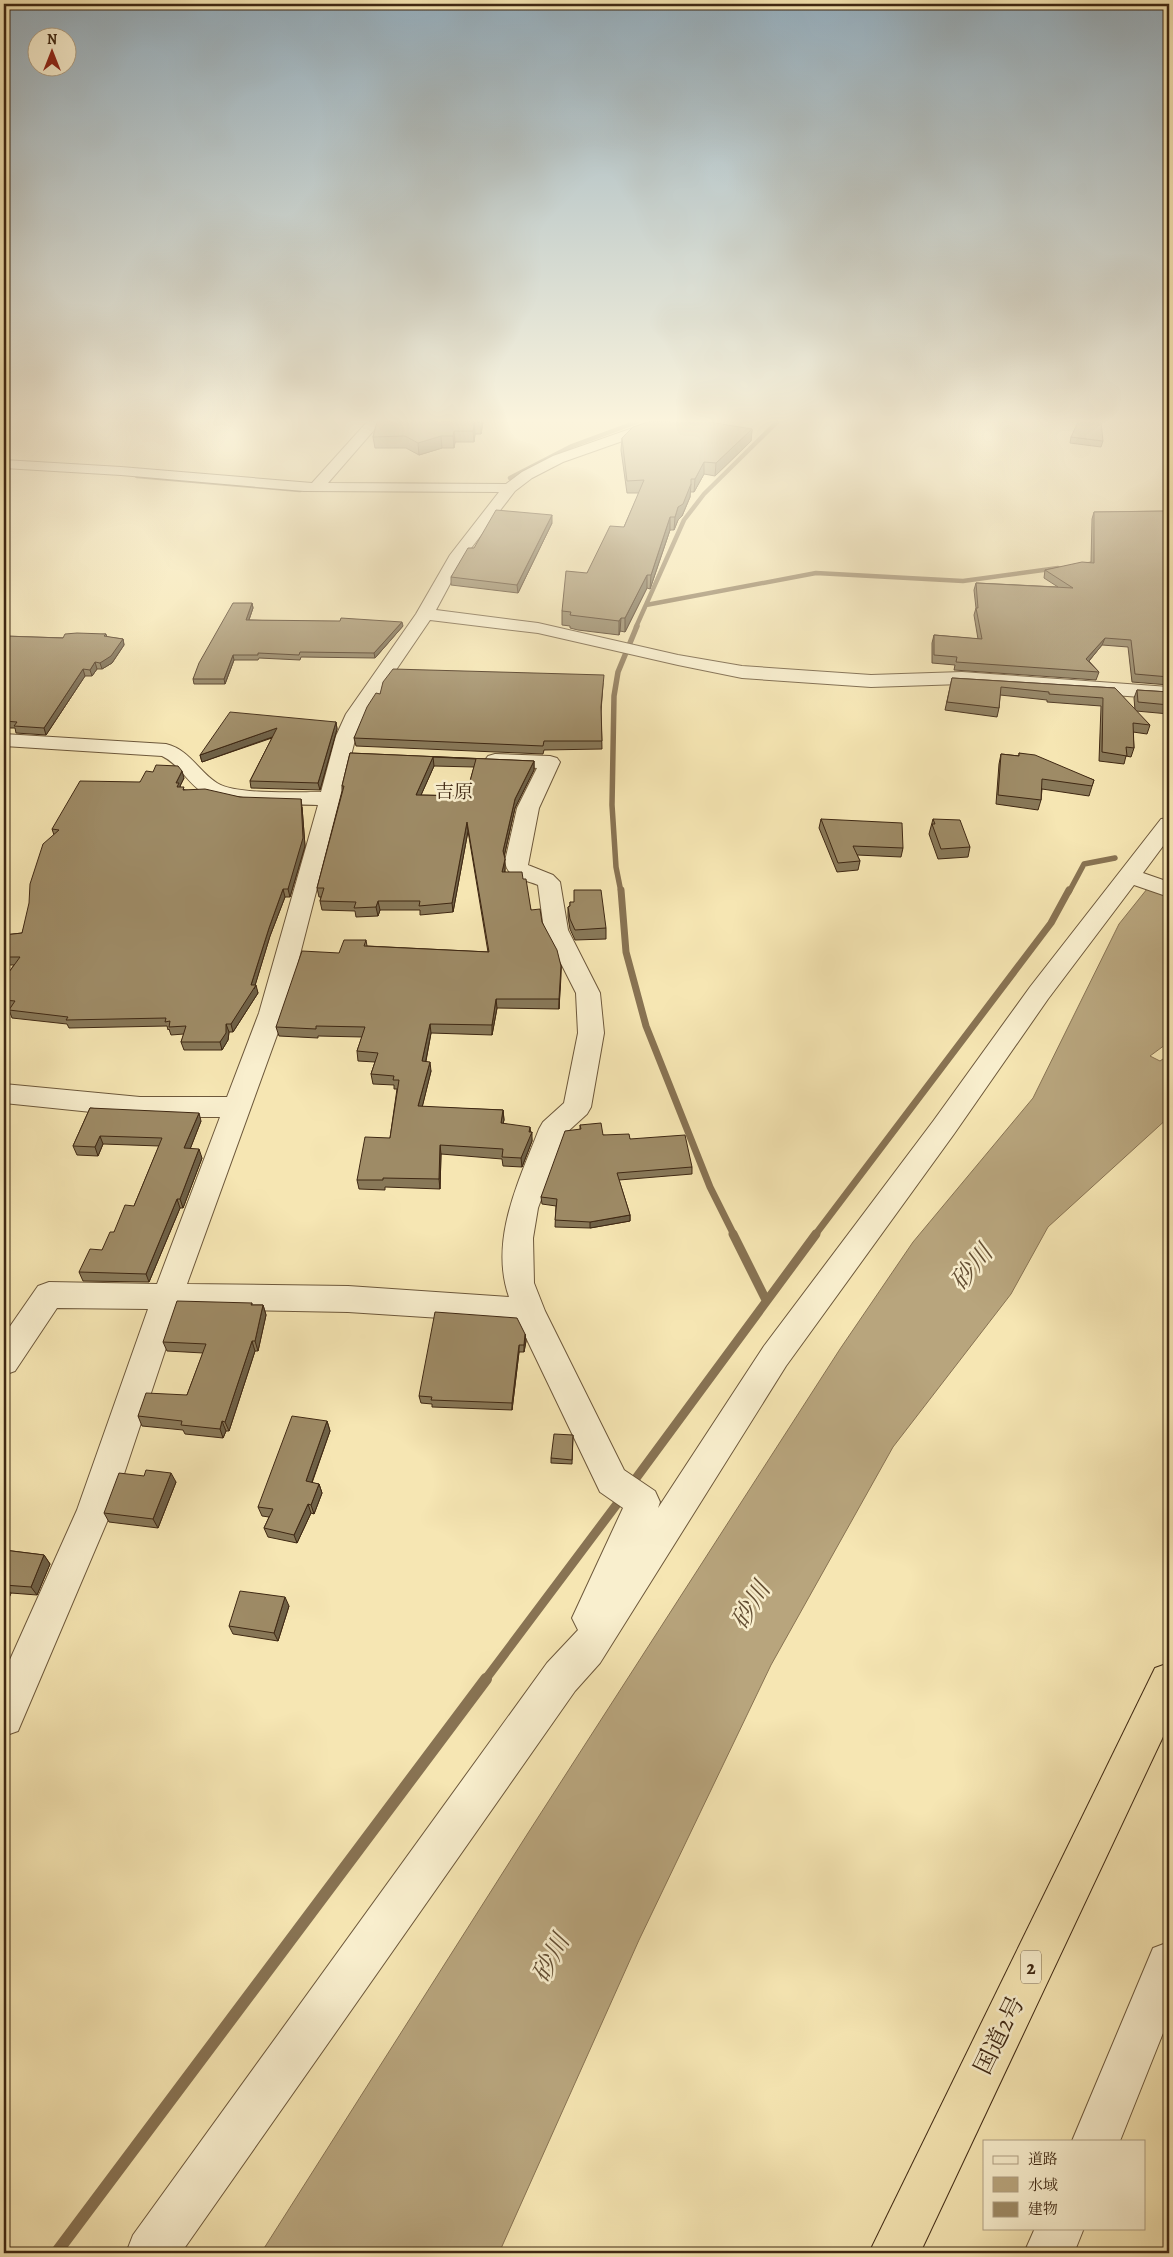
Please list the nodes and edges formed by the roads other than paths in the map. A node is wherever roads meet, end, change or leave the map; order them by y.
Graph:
1 (479, 527) edge
2 (425, 614) junction
3 (1169, 693) edge
4 (4, 740) edge
5 (470, 759) edge
6 (330, 799) junction
7 (1169, 824) edge
8 (1130, 876) junction
9 (1169, 890) edge
10 (4, 1093) edge
11 (239, 1107) junction
12 (168, 1295) junction
13 (529, 1311) junction
14 (4, 1361) edge
15 (587, 1650) junction
16 (1169, 1682) edge
17 (4, 1717) edge
18 (1169, 1964) edge
19 (1096, 2140) edge
20 (1059, 2230) edge
21 (151, 2253) edge
22 (894, 2253) edge
23 (1049, 2253) edge

1 - 2 street
2 - 3 street
2 - 6 street
4 - 6 street
5 - 13 street
6 - 11 street
7 - 8 street
8 - 9 street
8 - 15 street
10 - 11 street
11 - 12 street
12 - 13 street
12 - 14 street
12 - 17 street
13 - 15 street
15 - 21 street
16 - 22 highway, 国道2号 / 2
18 - 19 street
20 - 23 street

